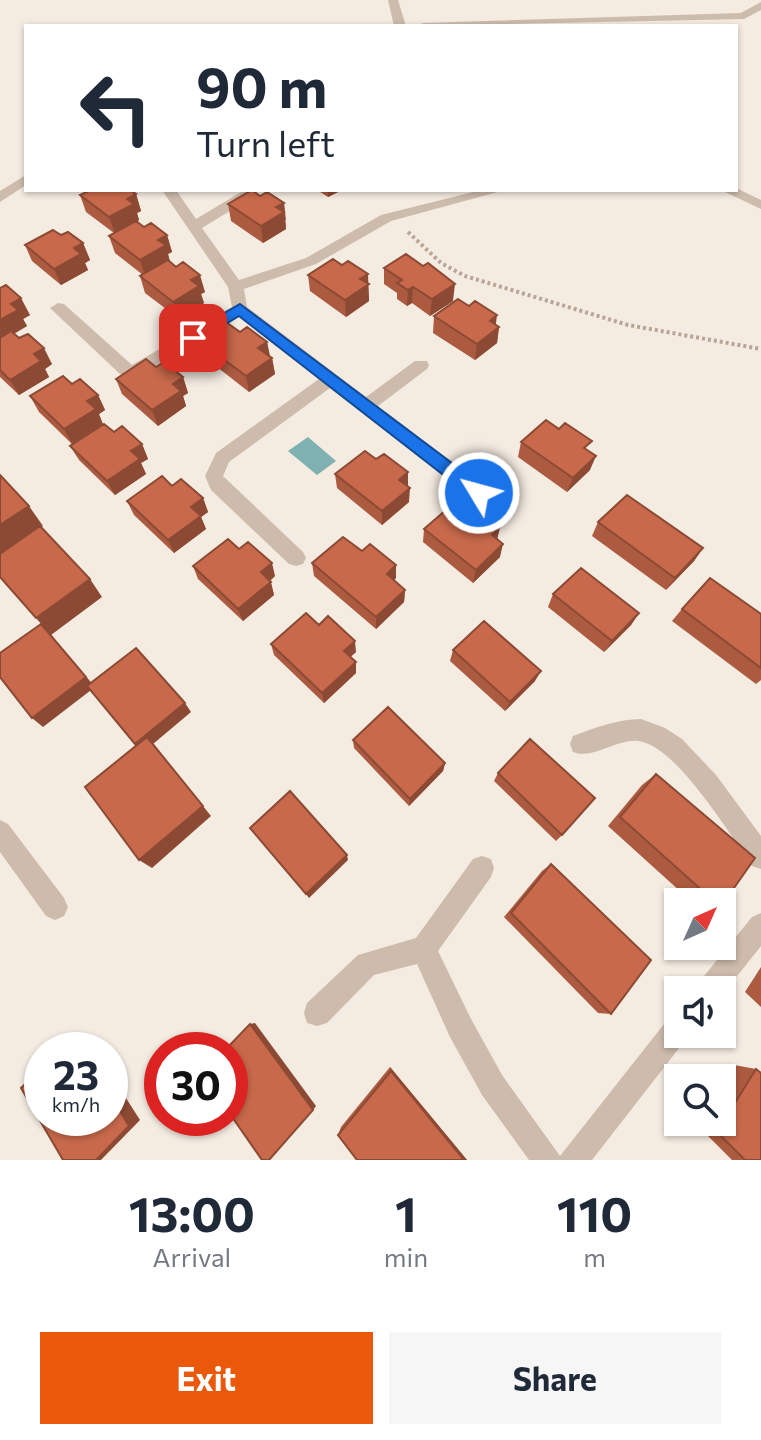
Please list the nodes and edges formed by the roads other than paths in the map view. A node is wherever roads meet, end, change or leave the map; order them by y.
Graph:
1 (393, 0) edge
2 (761, 5) edge
3 (744, 16) junction
4 (761, 23) edge
5 (399, 24) edge
6 (543, 24) edge
7 (24, 180) edge
8 (170, 192) edge
9 (490, 192) edge
10 (732, 192) edge
11 (246, 195) edge
12 (0, 198) edge
13 (761, 205) edge
14 (194, 227) junction
15 (236, 286) junction
16 (58, 308) dead end
17 (240, 309) junction
18 (421, 365) dead end
19 (329, 380) junction
20 (365, 407) junction
21 (479, 493) dead end
22 (296, 558) dead end
23 (581, 744) dead end
24 (0, 832) edge
25 (761, 857) edge
26 (482, 868) dead end
27 (55, 907) dead end
28 (761, 926) edge
29 (424, 949) junction
30 (720, 976) edge
31 (317, 1013) dead end
32 (664, 1046) edge
33 (547, 1160) edge
34 (573, 1160) edge

1 - 5 street
2 - 3 street
3 - 4 street
3 - 6 street
7 - 12 street
8 - 14 street
9 - 15 street
10 - 13 street
11 - 14 street
14 - 15 street
15 - 17 street
16 - 17 street
17 - 19 street
18 - 20 street
19 - 20 street
19 - 22 street
20 - 21 street
23 - 25 street
24 - 27 street
26 - 29 street
28 - 30 street
29 - 31 street
29 - 33 street
32 - 34 street

